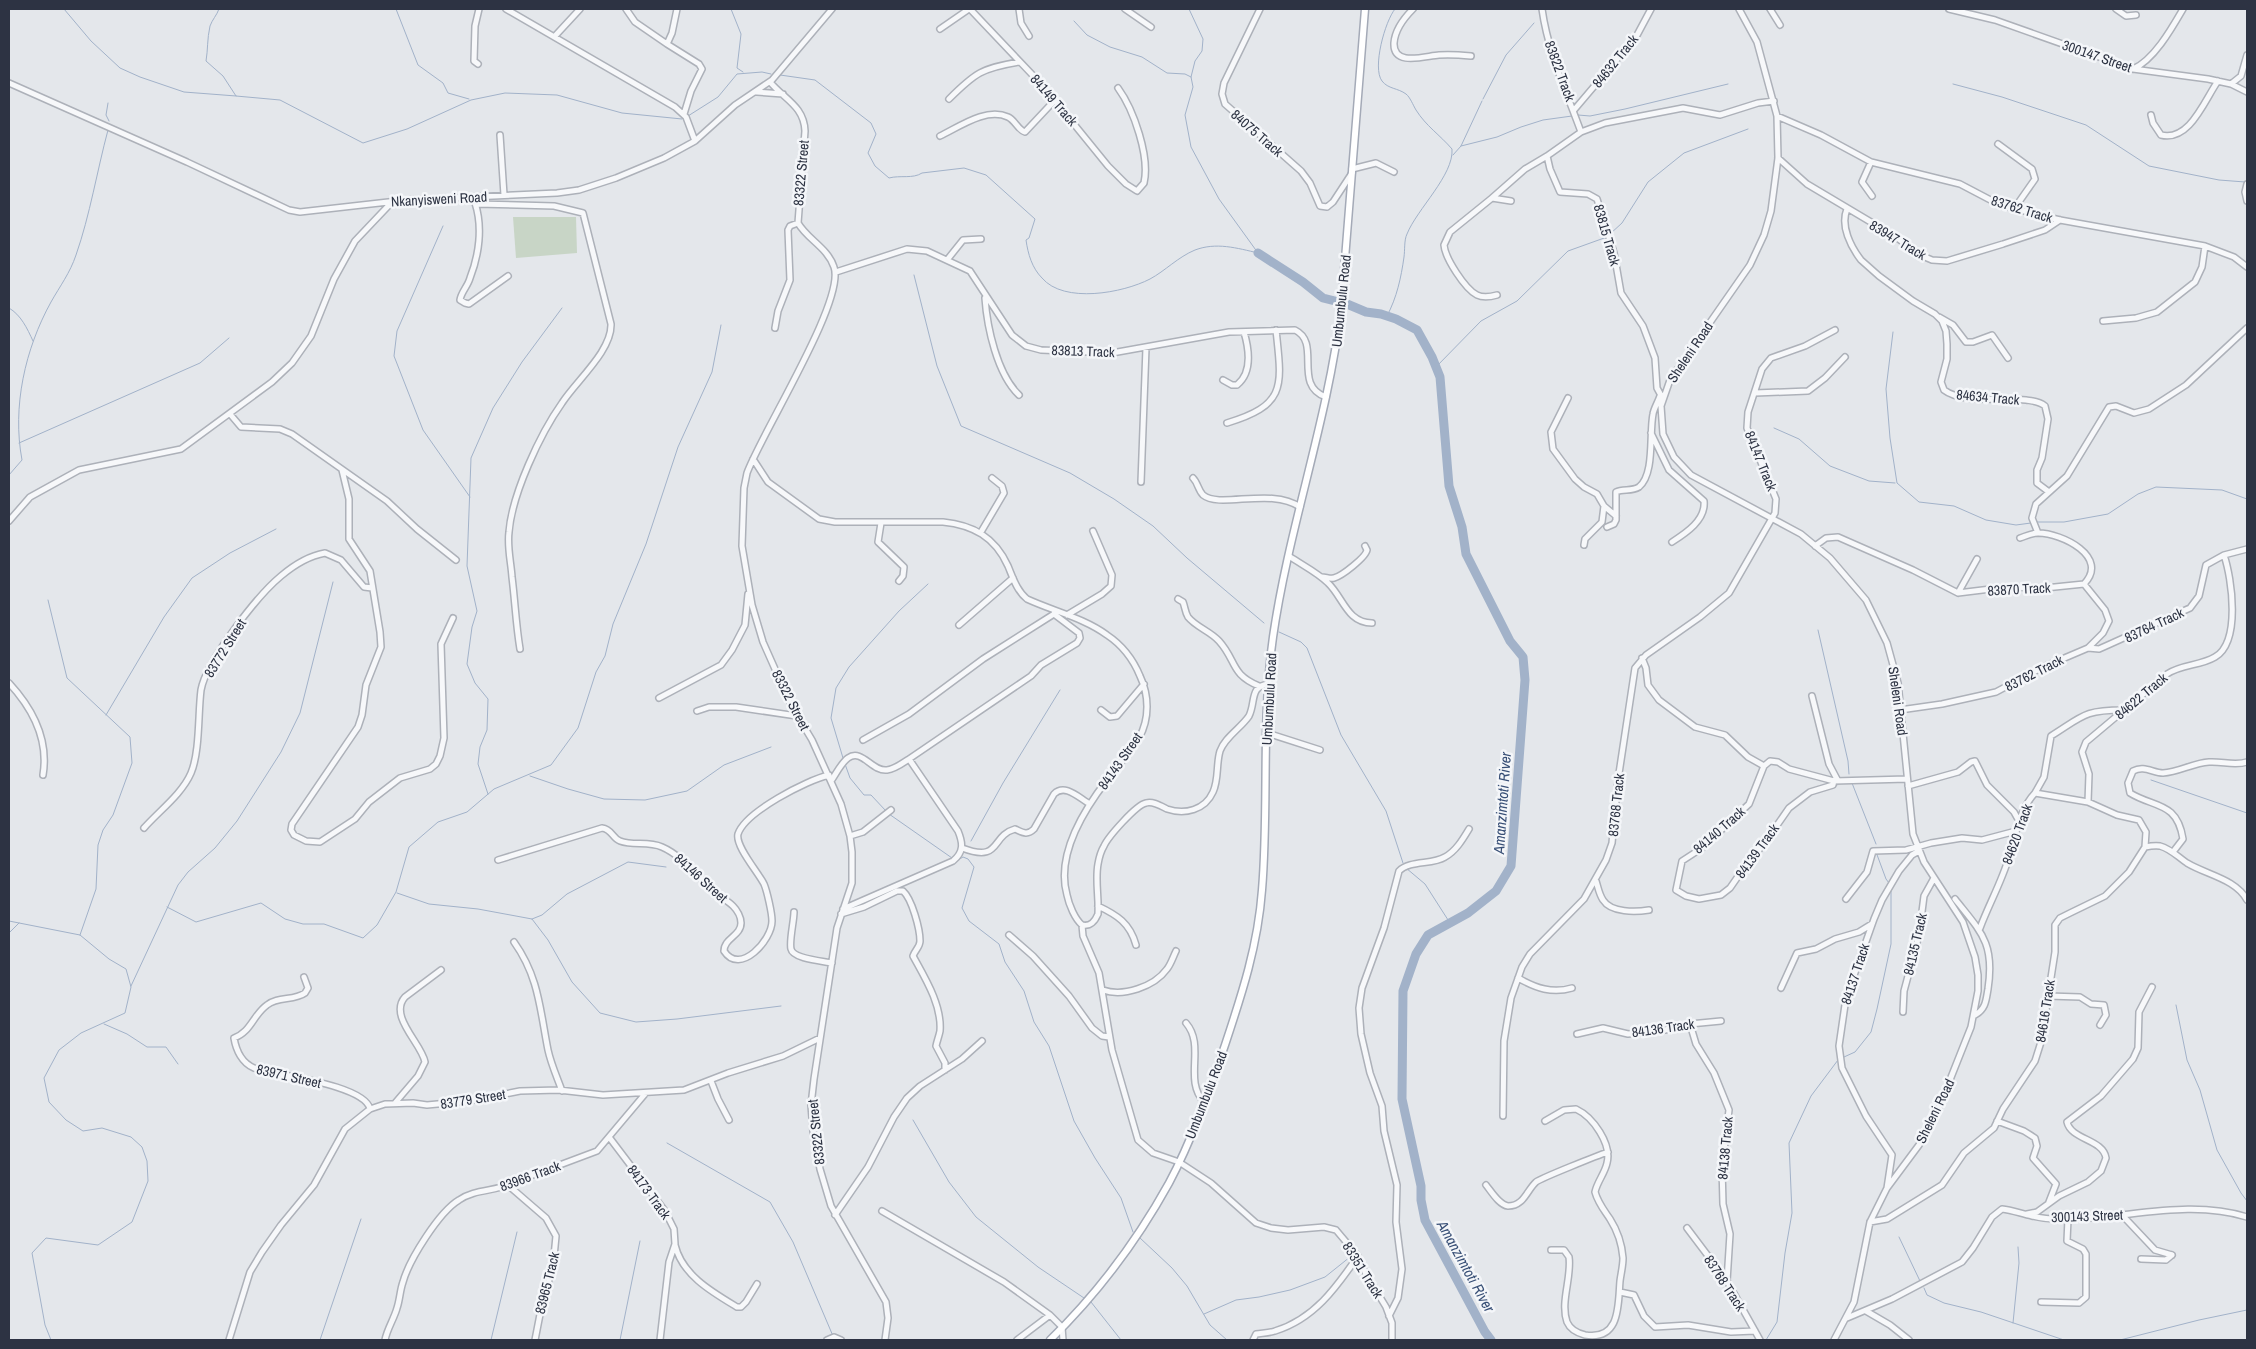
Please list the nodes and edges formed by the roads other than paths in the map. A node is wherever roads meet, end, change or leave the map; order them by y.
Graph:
1 (479, 9) edge
2 (506, 9) edge
3 (580, 9) edge
4 (626, 9) edge
5 (677, 9) edge
6 (832, 9) edge
7 (970, 9) edge
8 (1019, 9) edge
9 (1125, 9) edge
10 (1260, 9) edge
11 (1365, 9) edge
12 (1413, 9) edge
13 (1542, 9) edge
14 (1651, 9) edge
15 (1739, 9) edge
16 (1770, 9) edge
17 (1949, 9) edge
18 (2116, 9) edge
19 (2183, 9) edge
20 (1966, 10) edge
21 (2136, 15) dead end
22 (1780, 25) dead end
23 (1151, 27) dead end
24 (940, 29) dead end
25 (555, 36) junction
26 (1029, 36) dead end
27 (667, 44) junction
28 (2247, 55) edge
29 (1471, 56) dead end
30 (1019, 62) junction
31 (478, 64) dead end
32 (2133, 69) junction
33 (770, 82) junction
34 (2218, 82) junction
35 (9, 83) edge
36 (2231, 84) junction
37 (1118, 88) dead end
38 (756, 92) junction
39 (2247, 92) edge
40 (784, 94) junction
41 (949, 99) dead end
42 (1055, 100) junction
43 (1774, 101) junction
44 (1574, 110) junction
45 (684, 114) junction
46 (2151, 115) dead end
47 (1777, 116) junction
48 (1581, 132) junction
49 (500, 135) dead end
50 (940, 136) dead end
51 (695, 141) junction
52 (1998, 144) dead end
53 (1547, 156) junction
54 (1778, 158) junction
55 (1871, 162) junction
56 (1352, 171) junction
57 (1394, 172) dead end
58 (2247, 184) edge
59 (504, 195) junction
60 (1872, 196) dead end
61 (473, 197) junction
62 (1492, 198) junction
63 (1511, 201) dead end
64 (2247, 201) edge
65 (392, 202) junction
66 (476, 204) junction
67 (1847, 209) junction
68 (2014, 209) junction
69 (2060, 220) junction
70 (798, 223) junction
71 (982, 239) dead end
72 (2205, 246) junction
73 (947, 260) junction
74 (2247, 267) edge
75 (836, 272) junction
76 (508, 276) dead end
77 (1497, 296) dead end
78 (985, 297) junction
79 (1939, 317) junction
80 (2103, 321) dead end
81 (775, 328) dead end
82 (2247, 328) edge
83 (1276, 330) junction
84 (1835, 330) dead end
85 (1244, 332) junction
86 (1146, 348) junction
87 (1845, 357) dead end
88 (2008, 358) dead end
89 (1223, 380) dead end
90 (1755, 393) junction
91 (1019, 395) dead end
92 (1326, 397) junction
93 (1568, 398) dead end
94 (1662, 398) junction
95 (230, 414) junction
96 (1227, 423) dead end
97 (1651, 433) junction
98 (753, 459) junction
99 (342, 470) junction
100 (992, 478) dead end
101 (1193, 478) dead end
102 (1140, 482) dead end
103 (2049, 492) junction
104 (1604, 506) junction
105 (1300, 507) junction
106 (1616, 516) junction
107 (1772, 518) junction
108 (9, 521) edge
109 (881, 523) junction
110 (1607, 527) dead end
111 (1093, 531) dead end
112 (981, 532) junction
113 (2038, 533) junction
114 (2020, 538) dead end
115 (1672, 542) dead end
116 (1584, 545) dead end
117 (1365, 546) dead end
118 (1816, 546) junction
119 (2247, 549) edge
120 (2224, 555) junction
121 (1289, 556) junction
122 (1977, 559) dead end
123 (456, 560) dead end
124 (1320, 576) junction
125 (1013, 578) junction
126 (899, 581) dead end
127 (2084, 584) junction
128 (372, 588) junction
129 (749, 589) junction
130 (1958, 593) junction
131 (1178, 599) dead end
132 (1055, 612) junction
133 (1067, 615) junction
134 (453, 618) dead end
135 (1372, 623) dead end
136 (959, 625) dead end
137 (2088, 648) junction
138 (520, 649) dead end
139 (1642, 658) junction
140 (9, 683) edge
141 (1144, 684) junction
142 (1269, 684) junction
143 (1259, 686) junction
144 (1812, 696) dead end
145 (659, 698) dead end
146 (1100, 710) dead end
147 (1900, 710) junction
148 (2123, 710) junction
149 (697, 711) dead end
150 (797, 716) junction
151 (1267, 733) junction
152 (863, 740) dead end
153 (1320, 750) dead end
154 (909, 759) junction
155 (2247, 762) edge
156 (1764, 766) junction
157 (829, 774) junction
158 (43, 775) dead end
159 (1907, 779) junction
160 (831, 781) junction
161 (1835, 782) junction
162 (1908, 786) junction
163 (2035, 793) junction
164 (2088, 802) junction
165 (1090, 804) junction
166 (891, 810) dead end
167 (2019, 821) junction
168 (144, 828) dead end
169 (1469, 829) dead end
170 (2016, 831) junction
171 (850, 836) junction
172 (2144, 847) junction
173 (962, 848) junction
174 (1918, 849) junction
175 (2172, 852) junction
176 (498, 860) dead end
177 (1934, 878) junction
178 (1596, 881) junction
179 (1676, 890) joint
180 (1955, 898) dead end
181 (1846, 899) dead end
182 (2247, 900) edge
183 (1098, 906) junction
184 (1649, 910) dead end
185 (794, 912) dead end
186 (842, 912) junction
187 (1872, 924) junction
188 (1082, 925) junction
189 (1980, 928) junction
190 (1009, 935) dead end
191 (514, 942) dead end
192 (1136, 944) dead end
193 (1176, 951) dead end
194 (832, 963) junction
195 (441, 970) dead end
196 (304, 977) dead end
197 (1518, 978) junction
198 (2152, 987) dead end
199 (1572, 988) dead end
200 (1781, 988) dead end
201 (1103, 990) junction
202 (2048, 996) junction
203 (1903, 1012) dead end
204 (1975, 1015) junction
205 (1721, 1021) dead end
206 (1186, 1023) dead end
207 (1690, 1024) junction
208 (2100, 1025) dead end
209 (1577, 1034) dead end
210 (1110, 1037) junction
211 (820, 1038) junction
212 (982, 1041) dead end
213 (945, 1070) junction
214 (711, 1081) junction
215 (562, 1091) junction
216 (645, 1094) junction
217 (1204, 1102) junction
218 (395, 1103) junction
219 (370, 1109) junction
220 (1503, 1116) dead end
221 (729, 1120) dead end
222 (1545, 1121) dead end
223 (1998, 1121) junction
224 (610, 1137) junction
225 (1608, 1152) junction
226 (1179, 1162) junction
227 (1486, 1185) dead end
228 (509, 1186) junction
229 (1887, 1188) junction
230 (2048, 1204) junction
231 (882, 1211) dead end
232 (2024, 1214) junction
233 (836, 1215) junction
234 (2122, 1216) junction
235 (2247, 1217) edge
236 (2068, 1220) junction
237 (1870, 1222) junction
238 (1687, 1228) dead end
239 (675, 1244) junction
240 (1551, 1250) dead end
241 (1358, 1256) junction
242 (2141, 1259) dead end
243 (1727, 1281) junction
244 (757, 1284) dead end
245 (1620, 1292) junction
246 (2041, 1302) dead end
247 (1866, 1311) junction
248 (1050, 1315) junction
249 (1389, 1316) junction
250 (1847, 1318) junction
251 (1062, 1327) junction
252 (1755, 1331) junction
253 (229, 1340) edge
254 (385, 1340) edge
255 (535, 1340) edge
256 (660, 1340) edge
257 (827, 1340) edge
258 (841, 1340) edge
259 (885, 1340) edge
260 (1017, 1340) edge
261 (1050, 1340) edge
262 (1063, 1340) edge
263 (1253, 1340) edge
264 (1392, 1340) edge
265 (1760, 1340) edge
266 (1834, 1340) edge
267 (1909, 1340) edge

1 - 31 street
2 - 25 street
3 - 25 street
4 - 27 street
5 - 27 street
6 - 33 street, Nkanyisweni Road
7 - 24 street, 84149 Track
7 - 30 street, 84149 Track
8 - 26 street
9 - 23 street
10 - 56 street, 84075 Track
11 - 56 main road, Umbumbulu Road
12 - 29 street
13 - 44 street, 83822 Track
14 - 44 street, 84632 Track
15 - 43 street, Sheleni Road
16 - 22 street
17 - 20 street, 300147 Street
18 - 21 street
19 - 32 street
20 - 32 street, 300147 Street
25 - 45 street
27 - 45 street
28 - 36 street
30 - 41 street
30 - 42 street, 84149 Track
32 - 34 street, 300147 Street
33 - 38 street, Nkanyisweni Road
33 - 40 street, 83322 Street
34 - 36 street, 300147 Street
34 - 46 street
35 - 65 street, Nkanyisweni Road
36 - 39 street, 300147 Street
37 - 42 street, 84149 Track
38 - 40 street
38 - 51 street, Nkanyisweni Road
40 - 70 street, 83322 Street
42 - 50 street
43 - 47 street, Sheleni Road
43 - 48 street
44 - 48 street, 83822 Track
45 - 51 street
47 - 54 street, Sheleni Road
47 - 55 street, 83762 Track
48 - 53 street
49 - 59 street
51 - 59 street, Nkanyisweni Road
52 - 68 street
53 - 62 street
53 - 94 street, 83815 Track
54 - 67 street, 83947 Track
54 - 94 street, Sheleni Road
55 - 60 street
55 - 68 street, 83762 Track
56 - 57 street
56 - 92 main road, Umbumbulu Road
58 - 64 street
59 - 61 street, Nkanyisweni Road
61 - 65 street, Nkanyisweni Road
61 - 66 street
62 - 63 street
62 - 77 street
65 - 95 street
66 - 76 street
66 - 138 street
67 - 69 street, 83947 Track
67 - 79 street
68 - 69 street, 83762 Track
69 - 72 street, 83762 Track
70 - 75 street, 83322 Street
70 - 81 street
71 - 73 street
72 - 74 street, 83762 Track
72 - 80 street
73 - 75 street, 83813 Track
73 - 78 street, 83813 Track
75 - 98 street, 83322 Street
78 - 86 street, 83813 Track
78 - 91 street
79 - 88 street
79 - 103 street, 84634 Track
82 - 103 street
83 - 85 street, 83813 Track
83 - 92 street, 83813 Track
83 - 96 street
84 - 90 street, 84147 Track
85 - 86 street, 83813 Track
85 - 89 street
86 - 102 street
87 - 90 street
90 - 107 street, 84147 Track
92 - 105 main road, Umbumbulu Road
93 - 104 street
94 - 97 street
94 - 107 street, Sheleni Road
95 - 99 street
95 - 108 street
97 - 106 street
97 - 115 street
98 - 109 street
98 - 129 street, 83322 Street
99 - 123 street
99 - 128 street
100 - 112 street
101 - 105 street
103 - 113 street
104 - 106 street
104 - 116 street
105 - 121 main road, Umbumbulu Road
106 - 110 street
107 - 118 street, Sheleni Road
107 - 139 street
109 - 112 street
109 - 126 street
111 - 133 street
112 - 125 street, 84143 Street
113 - 114 street
113 - 127 street
117 - 124 street
118 - 130 street
118 - 147 street, Sheleni Road
119 - 120 street, 83764 Track
120 - 137 street, 83764 Track
120 - 148 street, 84622 Track
121 - 124 street
121 - 142 main road, Umbumbulu Road
122 - 130 street
124 - 135 street
125 - 132 street, 84143 Street
125 - 136 street
127 - 130 street, 83870 Track
127 - 137 street, 83762 Track
128 - 134 street
128 - 168 street, 83772 Street
129 - 145 street
129 - 150 street, 83322 Street
131 - 143 street
132 - 133 street, 84143 Street
132 - 152 street
132 - 154 street
133 - 141 street, 84143 Street
137 - 147 street, 83762 Track
139 - 156 street
139 - 178 street, 83768 Track
140 - 158 street
141 - 146 street
141 - 165 street, 84143 Street
142 - 143 street
142 - 151 main road, Umbumbulu Road
143 - 183 street
144 - 161 street
147 - 159 street, Sheleni Road
148 - 163 street
148 - 164 street, 84622 Track
149 - 150 street
150 - 157 street, 83322 Street
151 - 153 street
151 - 217 main road, Umbumbulu Road
154 - 160 street
154 - 173 street
155 - 175 street
156 - 161 street
156 - 179 street, 84140 Track
157 - 160 street, 83322 Street
157 - 176 street, 84146 Street
159 - 161 street
159 - 162 street, Sheleni Road
160 - 171 street, 83322 Street
161 - 179 street, 84139 Track
162 - 167 street
162 - 174 street, Sheleni Road
163 - 164 street, 84620 Track
163 - 167 street, 84620 Track
164 - 172 street, 84620 Track
165 - 173 street
165 - 188 street, 84143 Street
166 - 171 street
167 - 170 street, 84620 Track
169 - 249 street
170 - 174 street
170 - 189 street, 84620 Track
171 - 186 street, 83322 Street
172 - 175 street
172 - 202 street, 84616 Track
173 - 186 street
174 - 177 street, Sheleni Road
174 - 181 street
174 - 187 street, 84137 Track
175 - 182 street
177 - 203 street, 84135 Track
177 - 204 street, Sheleni Road
178 - 184 street
178 - 197 street, 83768 Track
180 - 189 street
183 - 188 street
183 - 192 street
185 - 194 street
186 - 194 street, 83322 Street
186 - 213 street
187 - 200 street
187 - 229 street, 84137 Track
188 - 201 street, 84143 Street
189 - 204 street
190 - 210 street
191 - 215 street
193 - 201 street
194 - 211 street, 83322 Street
195 - 218 street
196 - 219 street, 83971 Street
197 - 199 street
197 - 220 street, 83768 Track
198 - 230 street
201 - 210 street, 84143 Street
202 - 208 street
202 - 223 street, 84616 Track
204 - 229 street, Sheleni Road
205 - 207 street, 84136 Track
206 - 217 street
207 - 209 street, 84136 Track
207 - 243 street, 84138 Track
210 - 226 street, 84143 Street
211 - 214 street, 83779 Street
211 - 233 street, 83322 Street
212 - 213 street
213 - 233 street
214 - 216 street, 83779 Street
214 - 221 street
215 - 216 street, 83779 Street
215 - 218 street, 83779 Street
216 - 224 street, 83966 Track
217 - 226 main road, Umbumbulu Road
218 - 219 street, 83779 Street
219 - 253 street, 83779 Street
222 - 225 street
223 - 230 street
223 - 237 street, 84616 Track
224 - 228 street, 83966 Track
224 - 239 street, 84173 Track
225 - 227 street
225 - 245 street
226 - 241 street, 83351 Track
226 - 251 main road, Umbumbulu Road
228 - 254 street, 83966 Track
228 - 255 street, 83965 Track
229 - 237 street, Sheleni Road
230 - 232 street
231 - 248 street
232 - 236 street, 300143 Street
232 - 247 street, 300143 Street
233 - 259 street, 83322 Street
234 - 235 street, 300143 Street
234 - 236 street, 300143 Street
234 - 242 street
236 - 246 street
237 - 250 street, Sheleni Road
238 - 243 street, 83768 Track
239 - 244 street
239 - 256 street, 84173 Track
240 - 245 street
241 - 249 street, 83351 Track
241 - 263 street
243 - 252 street, 83768 Track
245 - 252 street
247 - 250 street, 300143 Street
247 - 267 street
248 - 251 street
248 - 260 street
249 - 264 street, 83351 Track
250 - 266 street, Sheleni Road
251 - 261 main road, Umbumbulu Road
251 - 262 street
252 - 265 street, 83768 Track
257 - 258 street

